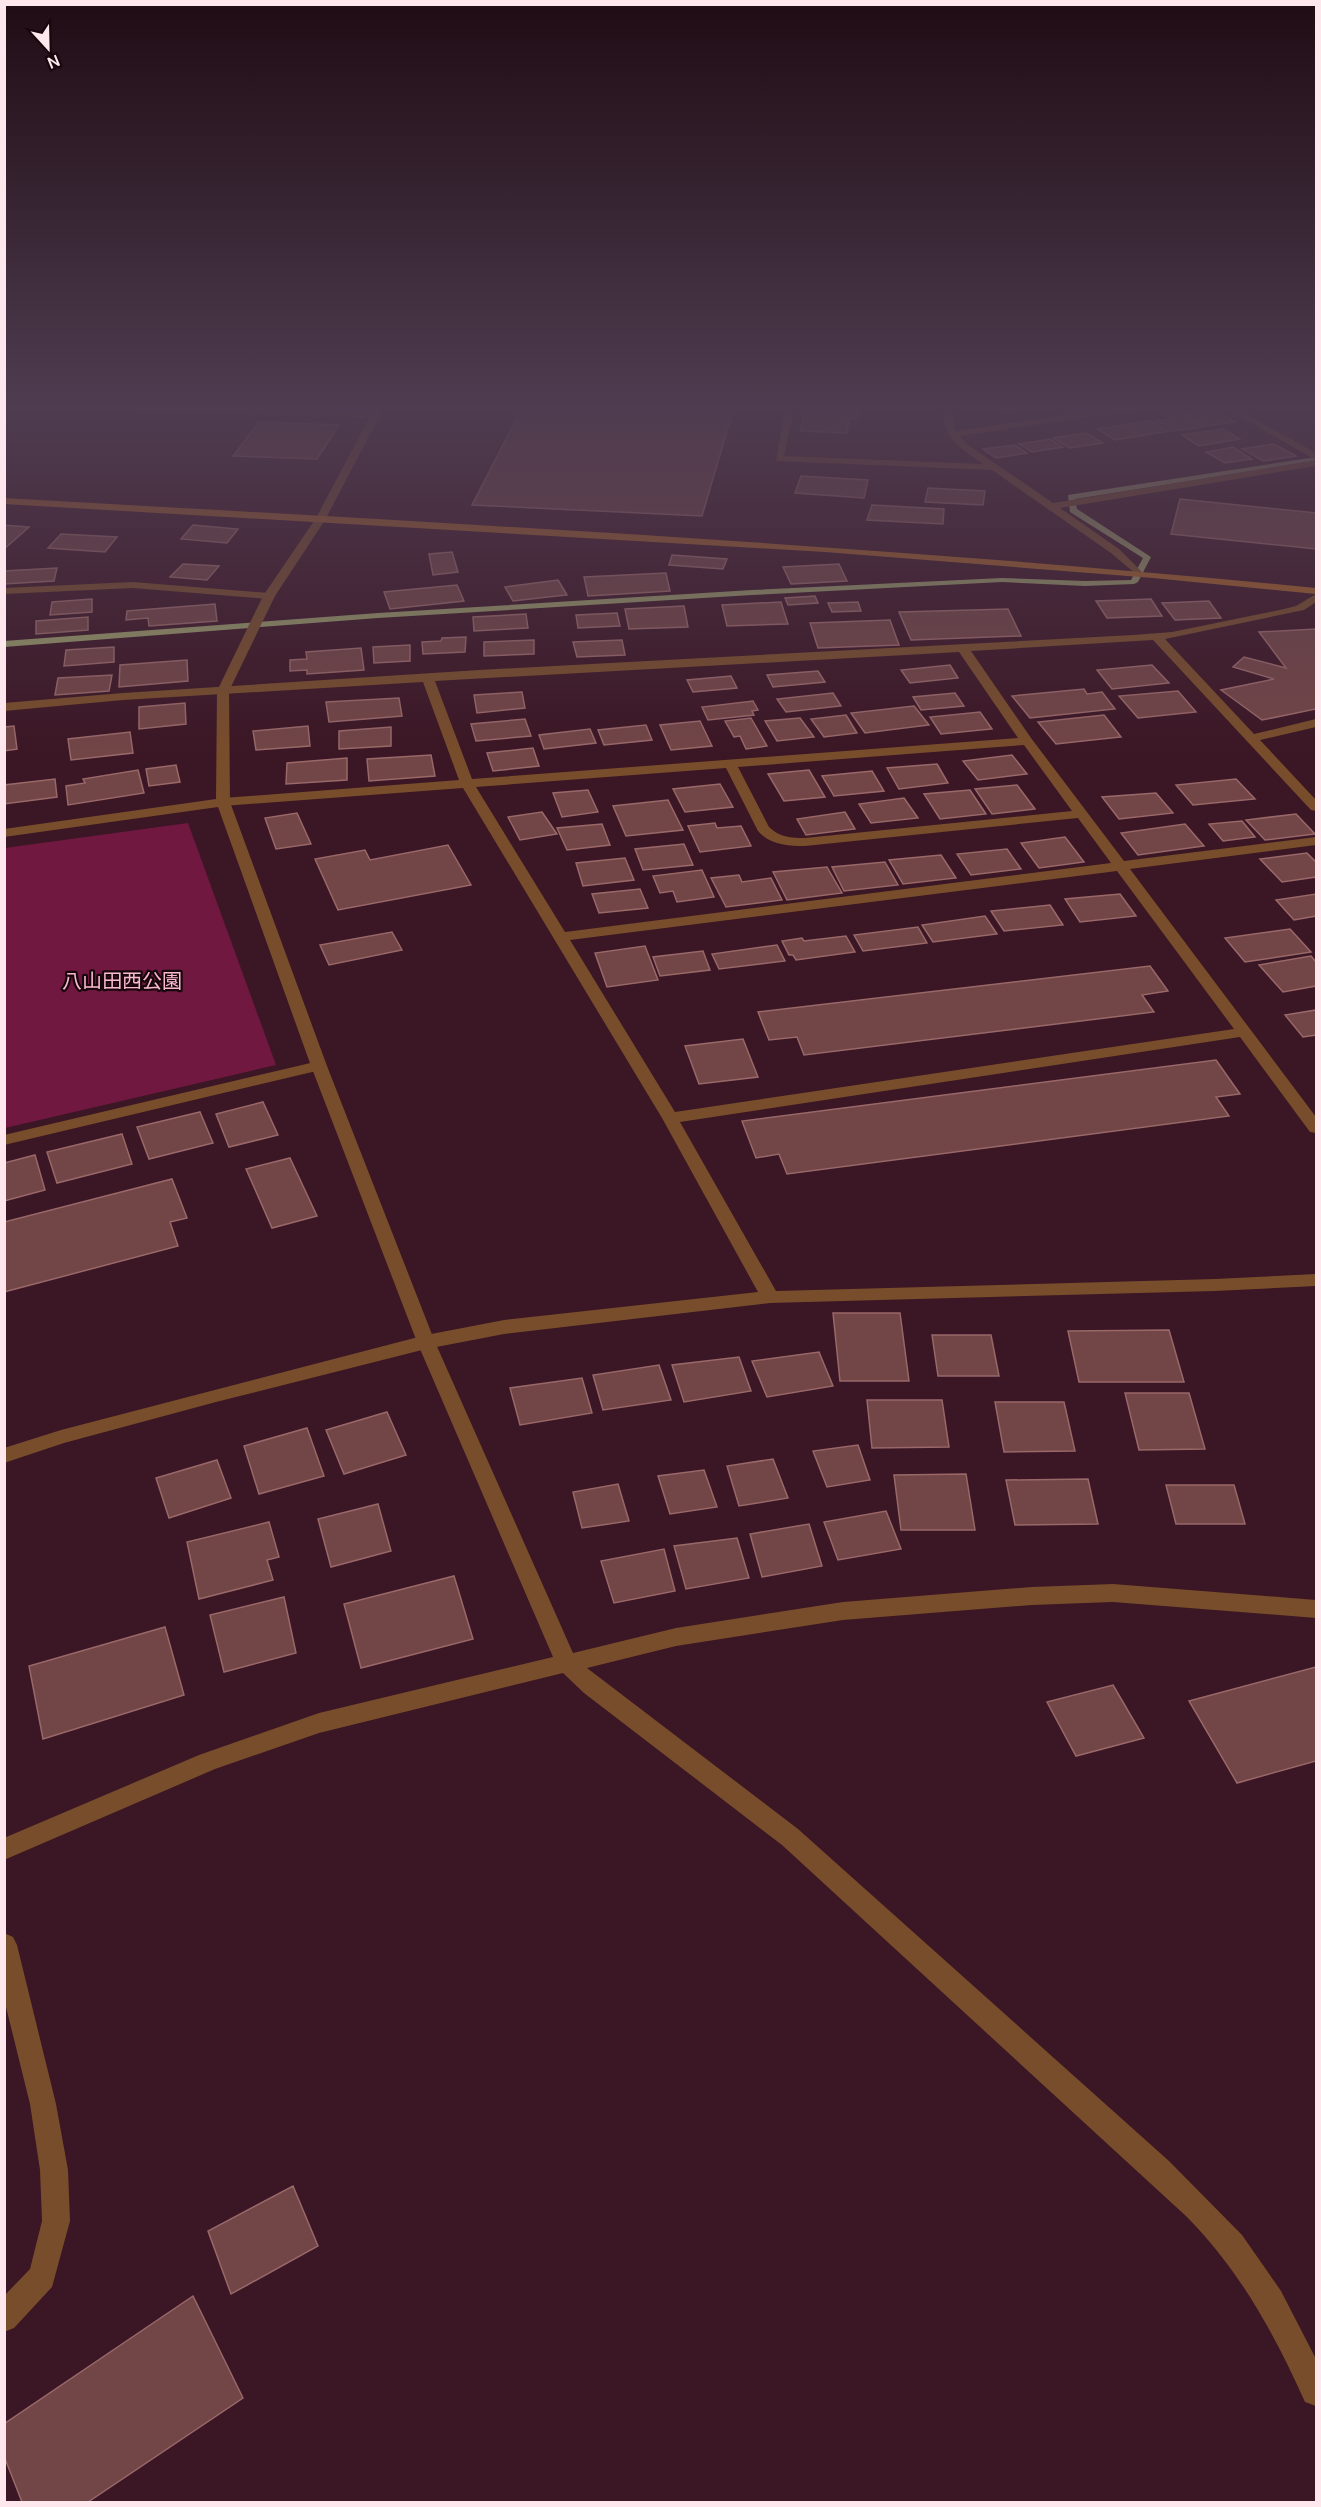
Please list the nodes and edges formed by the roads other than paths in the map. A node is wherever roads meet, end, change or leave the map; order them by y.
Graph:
1 (319, 521) edge
2 (339, 521) edge
3 (1071, 521) edge
4 (1137, 572) junction
5 (4, 591) edge
6 (1317, 591) edge
7 (269, 596) junction
8 (1317, 597) edge
9 (1156, 637) junction
10 (962, 646) junction
11 (428, 678) junction
12 (223, 691) junction
13 (4, 707) edge
14 (1317, 723) edge
15 (1251, 738) junction
16 (1027, 741) junction
17 (730, 763) junction
18 (467, 783) junction
19 (223, 802) junction
20 (1317, 807) edge
21 (1082, 814) junction
22 (4, 833) edge
23 (1317, 841) edge
24 (1121, 866) junction
25 (561, 937) junction
26 (1243, 1032) junction
27 (319, 1066) junction
28 (670, 1118) junction
29 (1317, 1128) edge
30 (4, 1140) edge
31 (1317, 1280) edge
32 (770, 1297) junction
33 (426, 1342) junction
34 (4, 1456) edge
35 (1317, 1609) edge
36 (568, 1664) junction
37 (4, 1849) edge
38 (4, 1945) edge
39 (4, 2318) edge
40 (1317, 2391) edge

1 - 7 street
2 - 4 main road
3 - 4 street
4 - 6 main road
5 - 7 street
7 - 12 street
8 - 9 street
9 - 10 street
9 - 15 street
10 - 11 street
10 - 16 street
11 - 12 street
11 - 18 street
12 - 13 street
12 - 19 street
14 - 15 street
15 - 20 street
16 - 17 street
16 - 21 street
17 - 18 street
17 - 21 street
18 - 19 street
18 - 25 street
19 - 22 street
19 - 27 street
21 - 24 street
23 - 24 street
24 - 25 street
24 - 26 street
25 - 28 street
26 - 28 street
26 - 29 street
27 - 30 street
27 - 33 street
28 - 32 street
31 - 32 street
32 - 33 street
33 - 34 street
33 - 36 street
35 - 36 street
36 - 37 street
36 - 40 street
38 - 39 street

